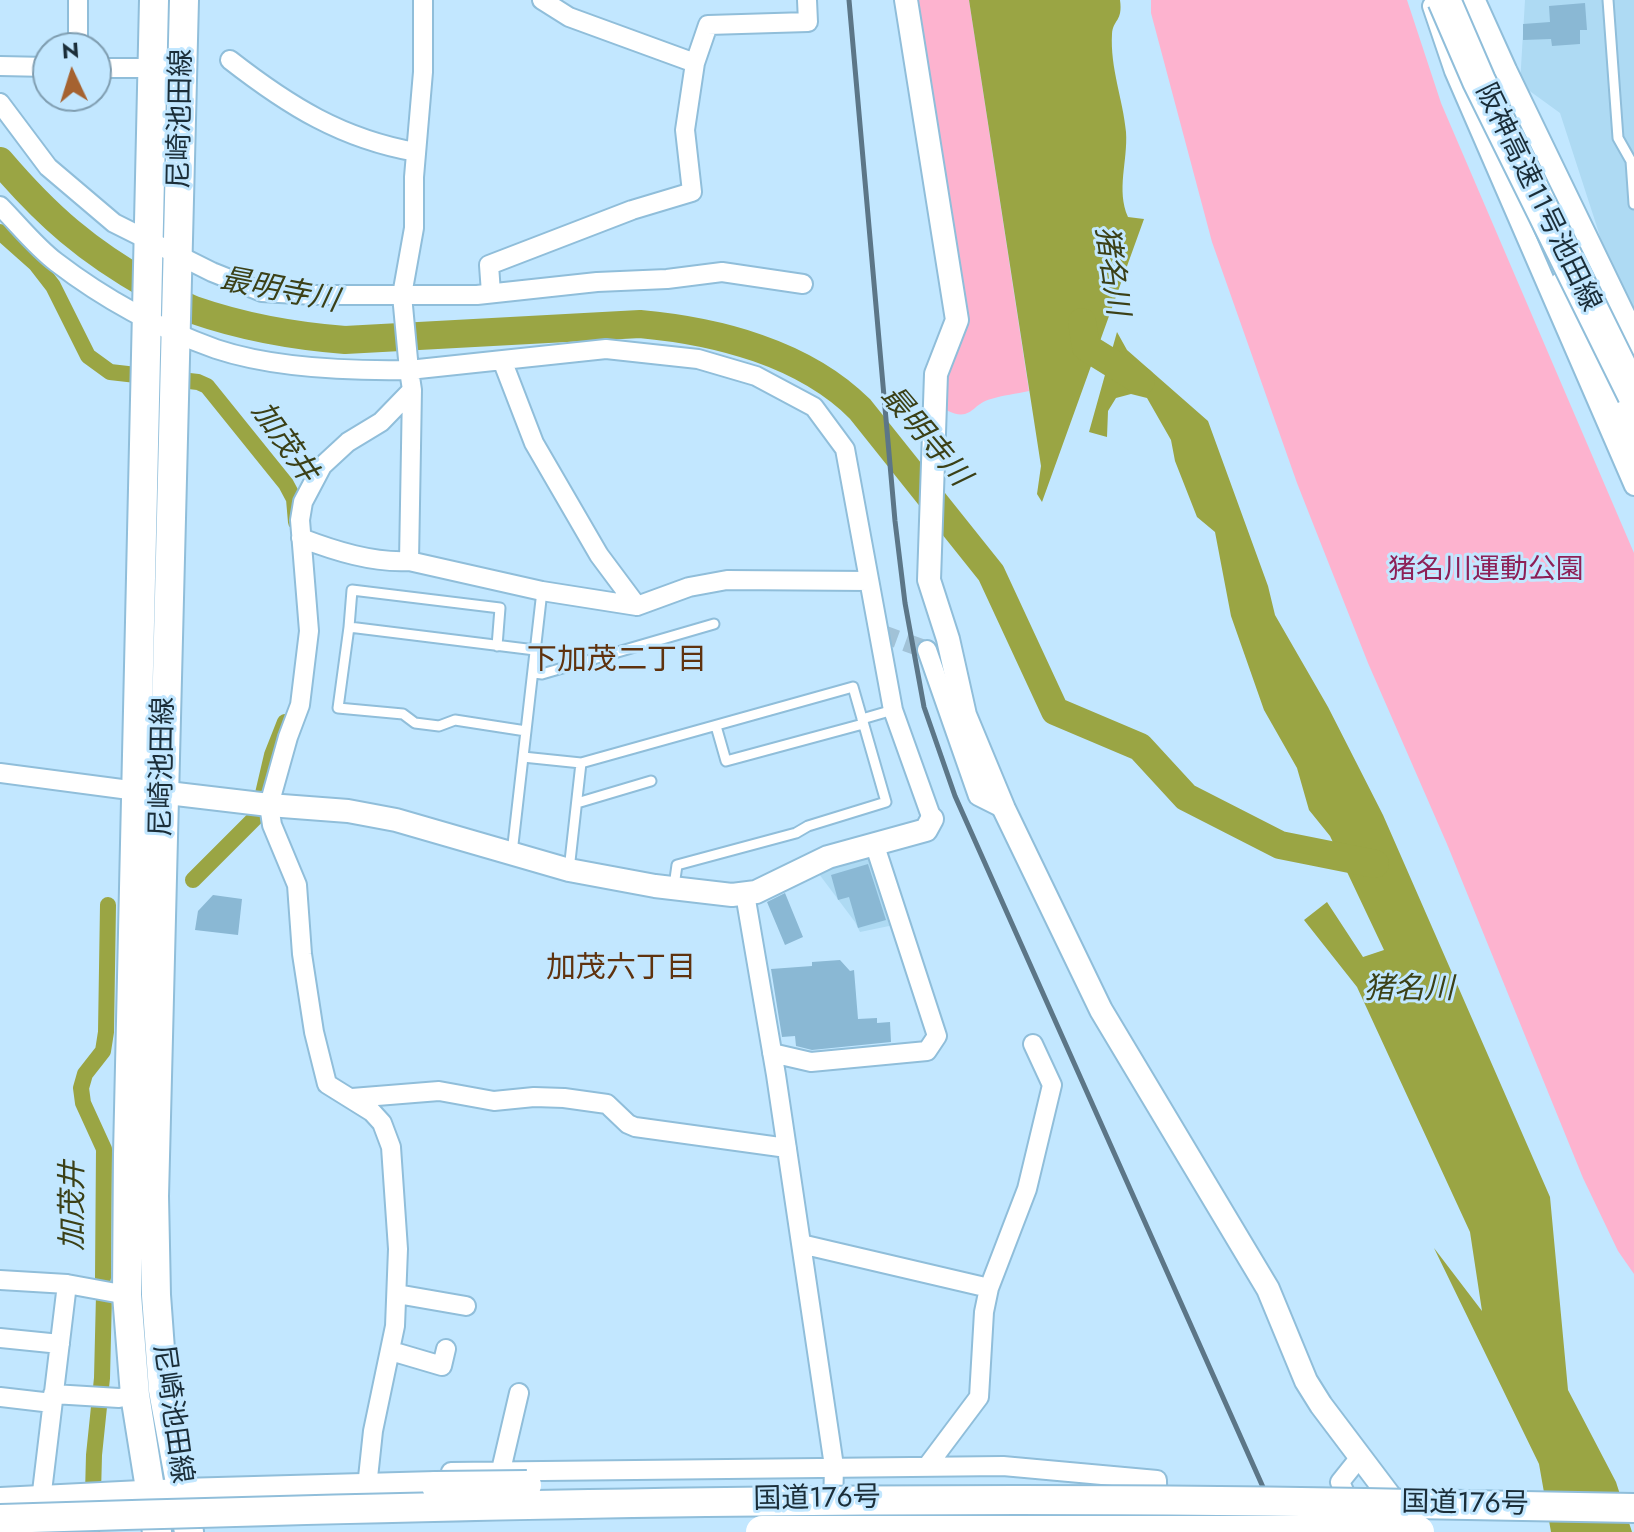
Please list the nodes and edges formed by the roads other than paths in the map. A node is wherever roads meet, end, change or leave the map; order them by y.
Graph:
1 (78, 0) edge
2 (154, 0) edge
3 (184, 0) edge
4 (423, 0) edge
5 (542, 0) edge
6 (807, 0) edge
7 (906, 0) edge
8 (1430, 0) edge
9 (1445, 0) edge
10 (1468, 0) edge
11 (1608, 0) edge
12 (78, 32) edge
13 (1441, 34) junction
14 (230, 60) dead end
15 (695, 63) junction
16 (0, 66) edge
17 (32, 67) edge
18 (112, 68) edge
19 (153, 68) junction
20 (183, 68) junction
21 (1479, 81) junction
22 (0, 103) edge
23 (416, 152) junction
24 (1540, 154) junction
25 (1633, 160) edge
26 (1634, 204) edge
27 (1, 209) edge
28 (148, 244) junction
29 (178, 258) junction
30 (803, 284) dead end
31 (491, 293) junction
32 (403, 301) junction
33 (147, 313) junction
34 (1634, 315) edge
35 (176, 329) junction
36 (1634, 348) edge
37 (502, 360) junction
38 (408, 367) junction
39 (412, 390) junction
40 (1634, 395) edge
41 (1634, 452) edge
42 (1634, 486) edge
43 (301, 538) junction
44 (409, 561) junction
45 (869, 581) junction
46 (542, 591) junction
47 (637, 606) junction
48 (714, 624) dead end
49 (349, 627) junction
50 (497, 646) junction
51 (535, 650) junction
52 (927, 650) dead end
53 (534, 673) junction
54 (893, 710) junction
55 (863, 721) junction
56 (716, 726) junction
57 (526, 731) junction
58 (523, 757) junction
59 (581, 763) junction
60 (0, 773) edge
61 (651, 781) dead end
62 (150, 791) junction
63 (577, 803) junction
64 (269, 805) junction
65 (1004, 809) junction
66 (932, 819) joint
67 (875, 846) junction
68 (512, 853) junction
69 (569, 870) junction
70 (674, 888) junction
71 (745, 894) junction
72 (1033, 1044) dead end
73 (772, 1053) junction
74 (352, 1098) junction
75 (787, 1148) junction
76 (801, 1244) junction
77 (0, 1280) edge
78 (67, 1284) junction
79 (989, 1288) junction
80 (397, 1294) junction
81 (127, 1295) junction
82 (466, 1306) dead end
83 (0, 1338) edge
84 (60, 1344) junction
85 (446, 1349) dead end
86 (391, 1351) junction
87 (519, 1393) dead end
88 (135, 1395) junction
89 (0, 1397) edge
90 (53, 1399) junction
91 (1360, 1457) junction
92 (928, 1465) junction
93 (834, 1466) junction
94 (501, 1470) junction
95 (367, 1487) junction
96 (182, 1493) junction
97 (152, 1495) junction
98 (1199, 1499) junction
99 (41, 1500) junction
100 (0, 1502) edge
101 (1634, 1508) edge
102 (0, 1519) edge
103 (157, 1532) edge
104 (189, 1532) edge
105 (762, 1532) edge
106 (833, 1532) edge
107 (1158, 1532) edge
108 (1363, 1532) edge
109 (1417, 1532) edge

1 - 12 street
2 - 19 main road, 尼崎池田線
3 - 20 main road, 尼崎池田線
4 - 23 street
5 - 15 street
6 - 15 street
7 - 65 street
8 - 13 street
9 - 13 street
9 - 21 highway, 阪神高速11号池田線, bridge
10 - 24 highway, 阪神高速11号池田線
11 - 25 lane
13 - 42 street
14 - 23 street
15 - 31 street
16 - 17 street
18 - 19 street
19 - 20 street
19 - 28 main road, 尼崎池田線
20 - 29 main road, 尼崎池田線
21 - 40 highway, 阪神高速11号池田線, bridge
21 - 41 highway, bridge
22 - 28 street
23 - 32 street
24 - 34 highway
24 - 36 highway, 阪神高速11号池田線
25 - 26 lane
27 - 33 street
28 - 29 street
28 - 33 main road, 尼崎池田線
29 - 32 street
29 - 35 main road, 尼崎池田線
30 - 31 street
31 - 32 street
32 - 38 street
33 - 35 street
33 - 62 main road, 尼崎池田線
35 - 38 street
35 - 62 main road, 尼崎池田線
37 - 38 street
37 - 45 street
37 - 47 street
38 - 39 street
39 - 43 street
39 - 44 street
43 - 44 street
43 - 64 street
44 - 46 street
45 - 47 street
45 - 54 street
46 - 47 street
46 - 51 lane
48 - 53 lane
49 - 50 lane
49 - 50 lane
49 - 57 lane
50 - 51 lane
51 - 53 lane
52 - 65 street
53 - 57 lane
54 - 55 lane
54 - 66 street
55 - 56 lane
55 - 56 lane
55 - 70 lane
56 - 59 lane
57 - 58 lane
58 - 59 lane
58 - 68 lane
59 - 63 lane
60 - 62 street
61 - 63 lane
62 - 64 street
62 - 81 main road, 尼崎池田線
62 - 96 main road, 尼崎池田線
63 - 69 lane
64 - 68 street
64 - 74 street
65 - 91 street
66 - 67 street
67 - 71 street
67 - 73 street
68 - 69 street
69 - 70 street
70 - 71 street
71 - 73 street
72 - 79 street
73 - 75 street
74 - 75 street
74 - 80 street
75 - 76 street
76 - 79 street
76 - 93 street
77 - 78 street
78 - 81 street
78 - 84 street
79 - 92 street
80 - 82 street
80 - 86 street
81 - 88 main road, 尼崎池田線
83 - 84 street
84 - 90 street
85 - 86 street
86 - 95 street
87 - 94 street
88 - 90 street
88 - 97 main road, 尼崎池田線
89 - 90 street
90 - 99 street
91 - 108 street
91 - 109 street
92 - 93 street
92 - 107 street
93 - 94 street
93 - 106 street
94 - 95 street
95 - 96 main road
95 - 98 main road, bridge
96 - 97 main road
96 - 104 main road, 尼崎池田線
97 - 99 main road
97 - 103 main road, 尼崎池田線
98 - 101 main road, 国道176号, bridge
98 - 102 main road, 国道176号, bridge
99 - 100 main road
105 - 109 highway, bridge

